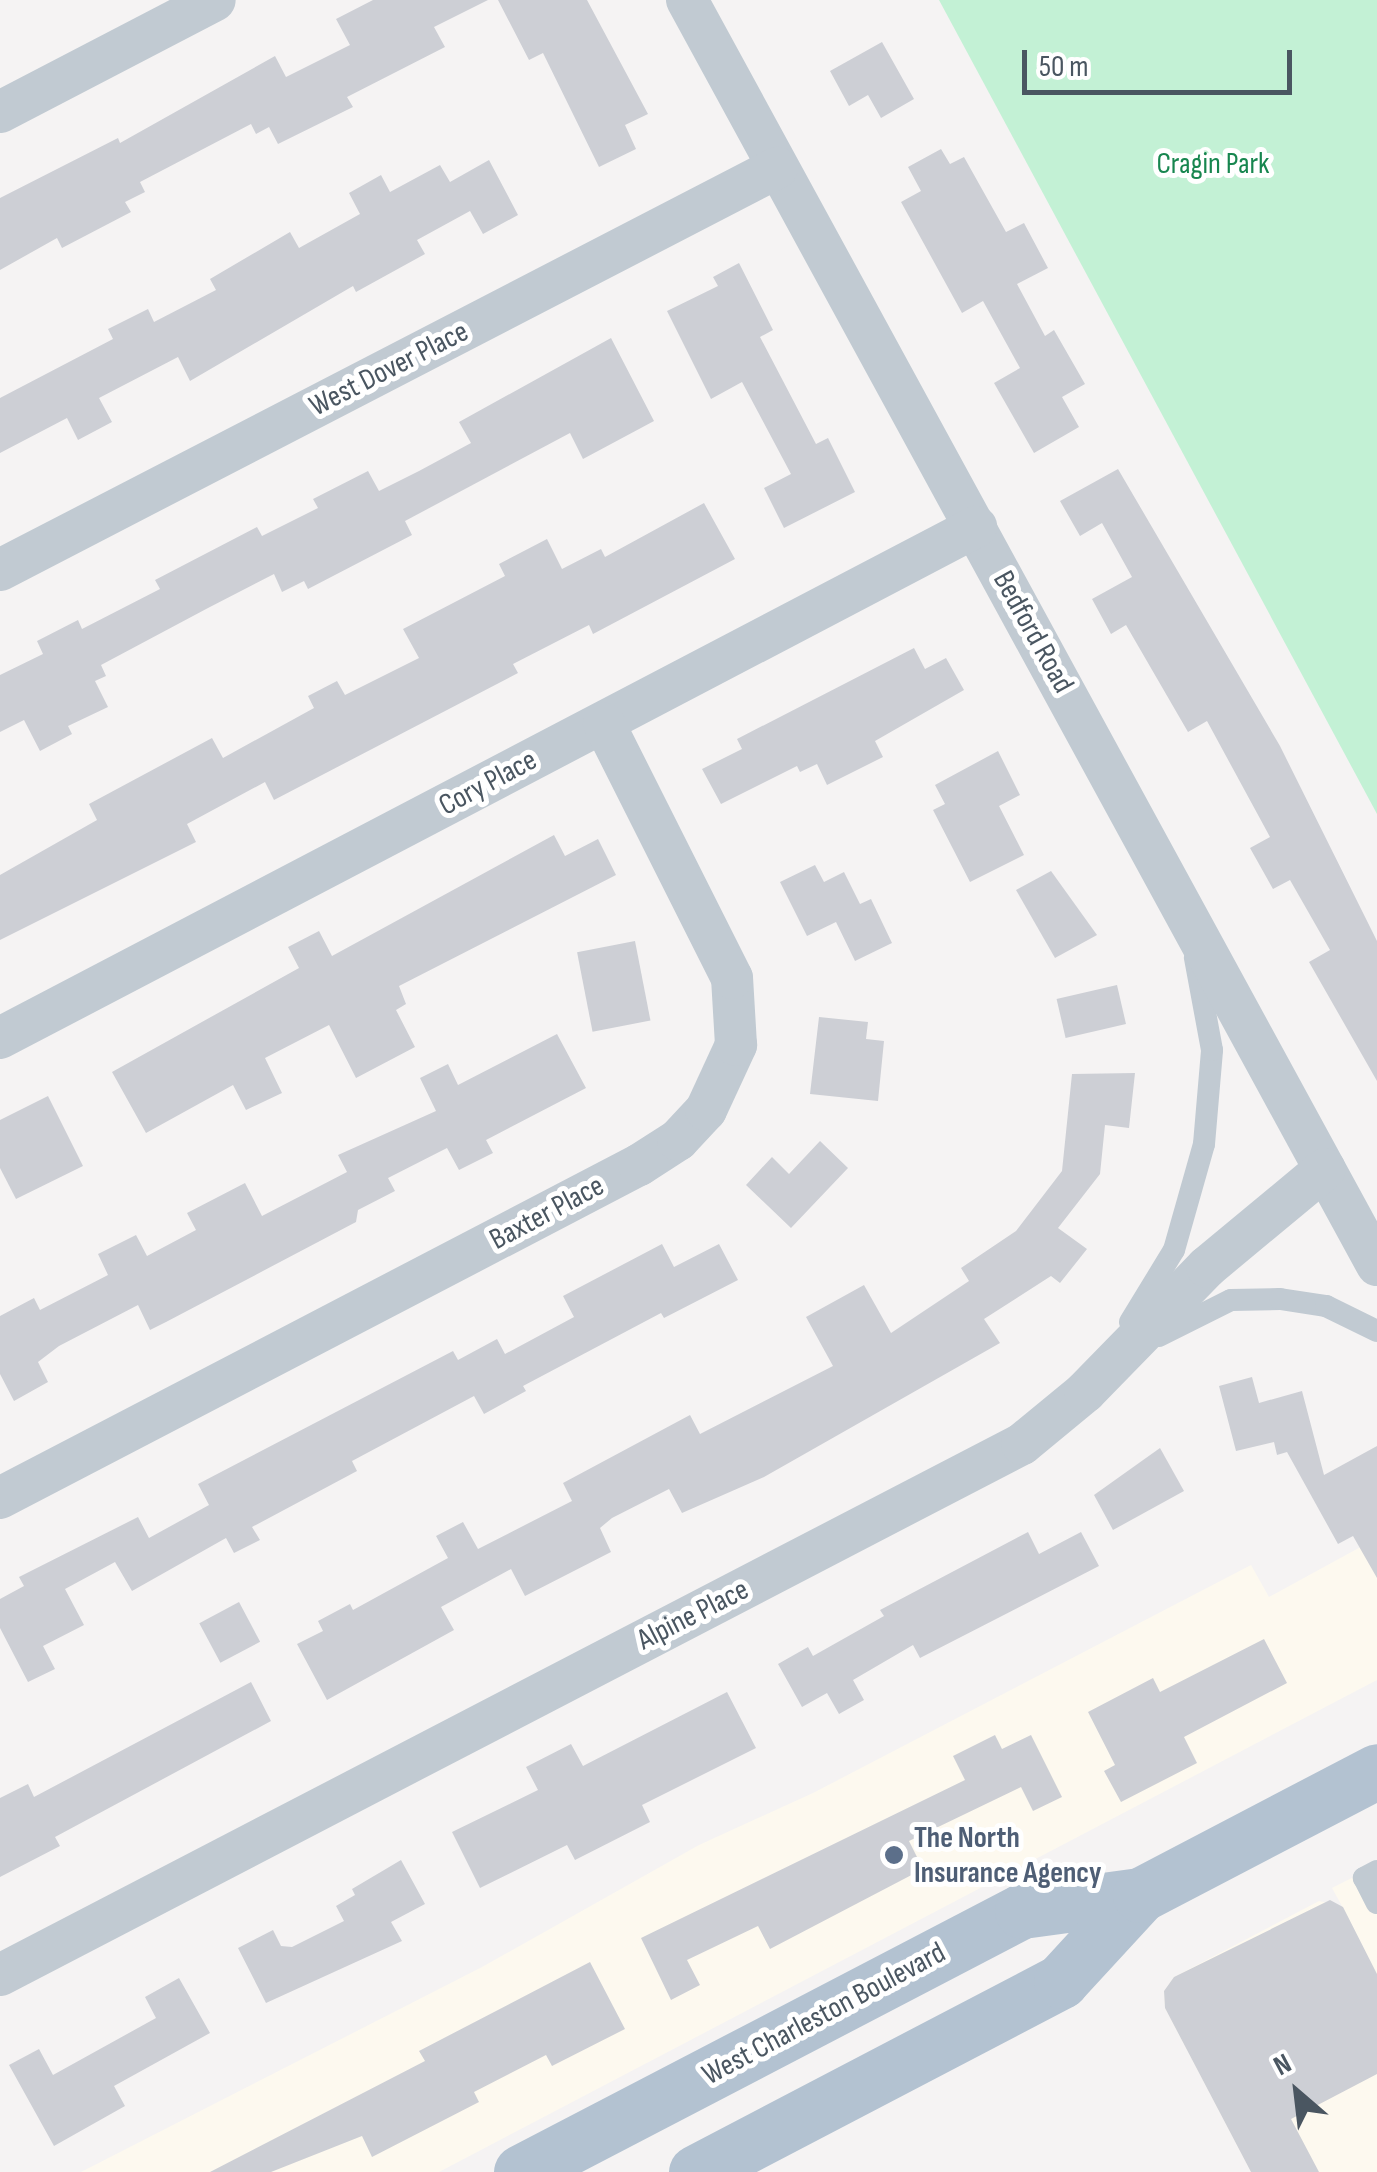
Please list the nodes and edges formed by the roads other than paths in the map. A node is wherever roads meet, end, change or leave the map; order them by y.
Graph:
1 (215, 0) edge
2 (687, 0) edge
3 (0, 112) edge
4 (778, 168) junction
5 (976, 527) junction
6 (0, 570) edge
7 (604, 723) junction
8 (1187, 910) junction
9 (0, 1038) edge
10 (1325, 1169) junction
11 (1377, 1265) edge
12 (1377, 1331) edge
13 (1085, 1392) junction
14 (0, 1498) edge
15 (1377, 1771) edge
16 (1377, 1871) edge
17 (1140, 1895) junction
18 (1377, 1903) edge
19 (0, 1975) edge
20 (520, 2172) edge
21 (696, 2172) edge

1 - 3 street
2 - 4 street, Bedford Road
4 - 5 street, Bedford Road
4 - 6 street, West Dover Place
5 - 7 street, Cory Place
5 - 8 street, Bedford Road
7 - 9 street, Cory Place
7 - 14 street, Baxter Place
8 - 10 street, Bedford Road
8 - 13 lane
10 - 11 street, Bedford Road
10 - 13 street, Alpine Place
12 - 13 lane
13 - 19 street, Alpine Place
15 - 17 main road, West Charleston Boulevard
16 - 18 lane
17 - 20 main road, West Charleston Boulevard
17 - 21 main road, West Charleston Boulevard

